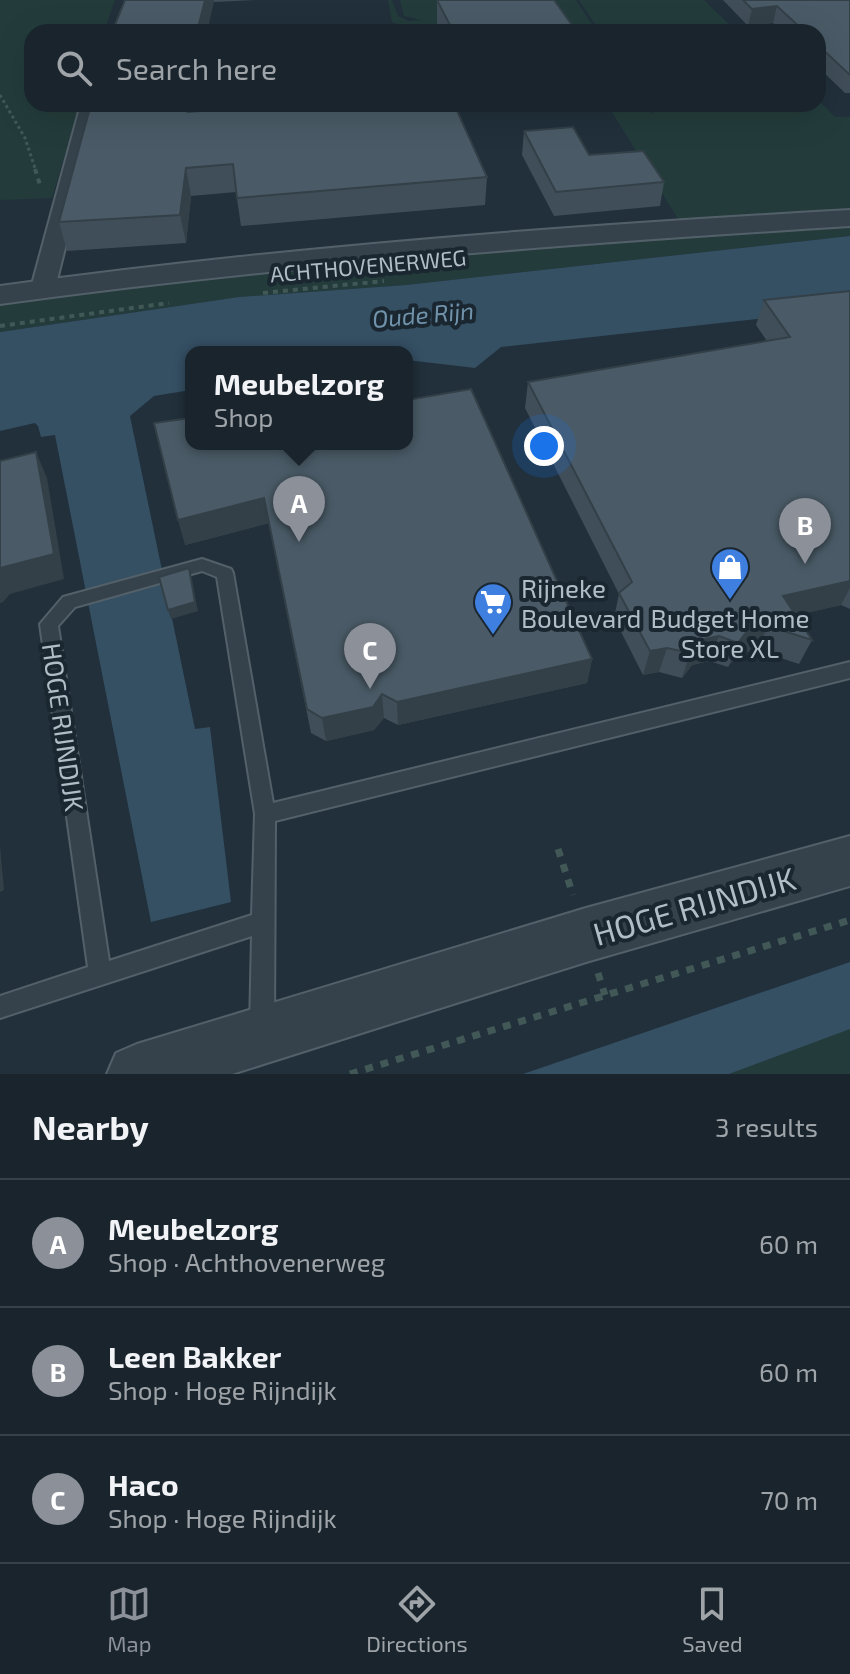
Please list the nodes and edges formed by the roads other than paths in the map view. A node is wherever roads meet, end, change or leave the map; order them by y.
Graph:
1 (89, 112) edge
2 (850, 218) edge
3 (43, 288) junction
4 (0, 295) edge
5 (850, 670) edge
6 (265, 814) junction
7 (850, 861) edge
8 (263, 922) junction
9 (100, 976) junction
10 (0, 1007) edge
11 (262, 1034) junction
12 (137, 1074) edge

1 - 3 street
2 - 3 street, ACHTHOVENERWEG
3 - 4 street, ACHTHOVENERWEG
5 - 6 lane
6 - 8 lane, HOGE RIJNDIJK
6 - 9 lane, HOGE RIJNDIJK
7 - 11 street, HOGE RIJNDIJK
8 - 9 lane
8 - 11 lane, HOGE RIJNDIJK
9 - 10 lane
11 - 12 street, HOGE RIJNDIJK

